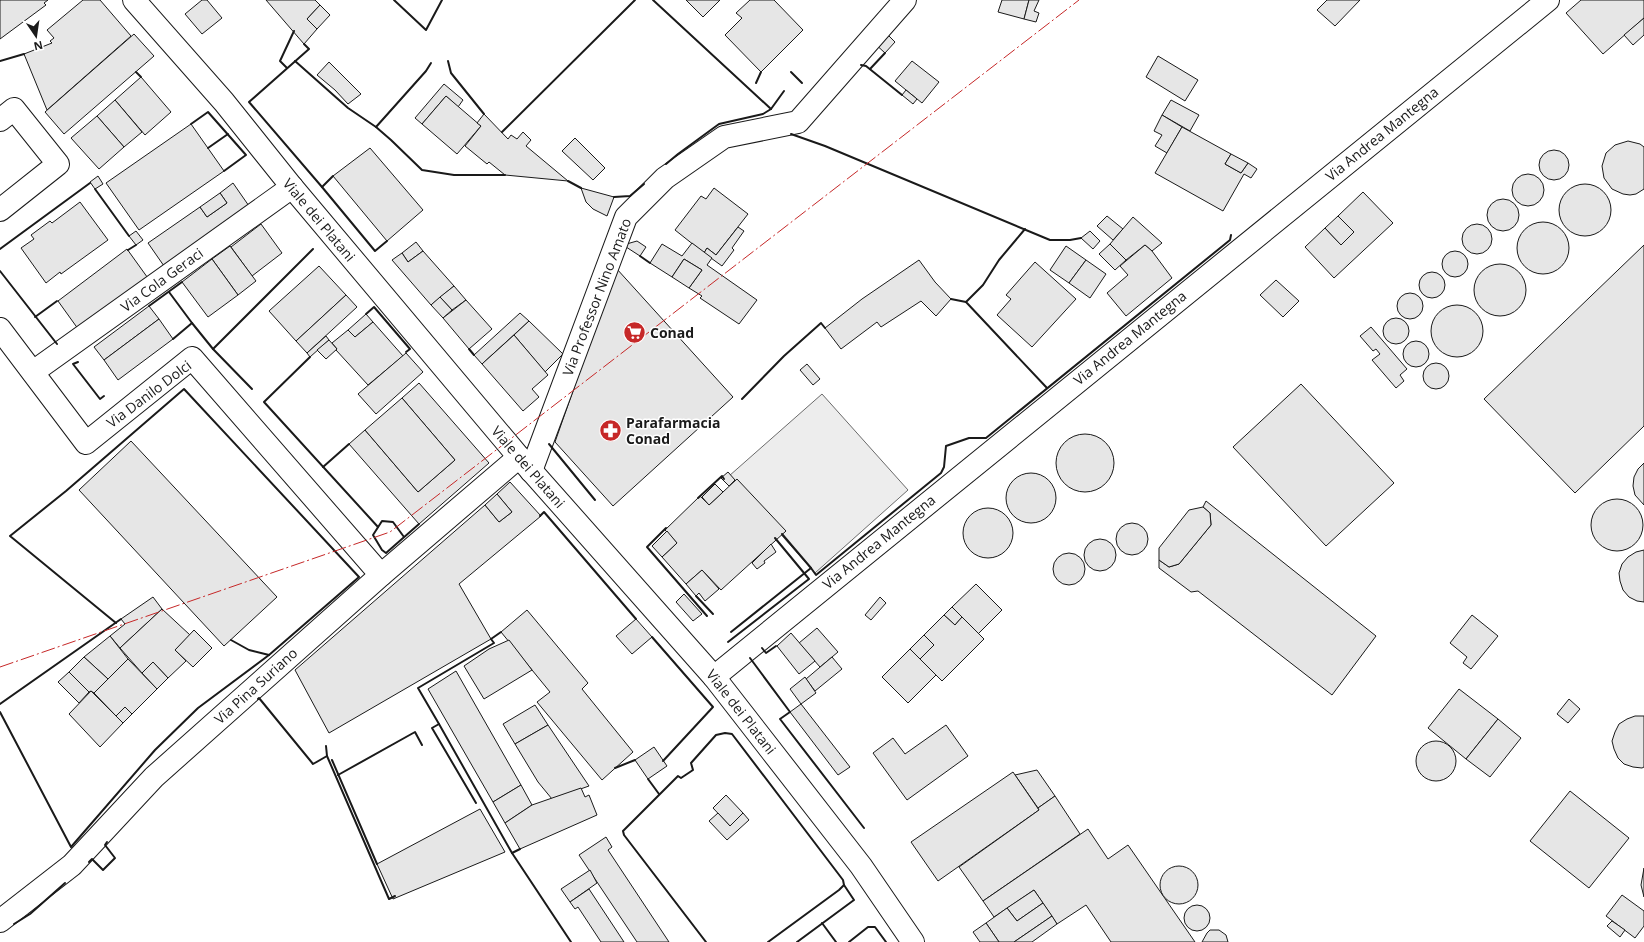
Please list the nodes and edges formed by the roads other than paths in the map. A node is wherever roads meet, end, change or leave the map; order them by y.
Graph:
1 (134, 0) edge
2 (905, 0) edge
3 (1548, 0) edge
4 (0, 120) edge
5 (292, 187) junction
6 (0, 210) edge
7 (0, 329) edge
8 (33, 372) junction
9 (525, 464) junction
10 (381, 575) junction
11 (714, 677) junction
12 (0, 921) edge
13 (913, 942) edge

1 - 5 street, Viale dei Platani
2 - 9 street, Via Professor Nino Amato
3 - 11 street, Via Andrea Mantegna
4 - 6 street
5 - 8 street, Via Cola Geraci
5 - 9 street, Viale dei Platani
7 - 8 street, Via Danilo Dolci
8 - 10 street, Via Danilo Dolci
9 - 10 street, Via Pina Suriano
9 - 11 street, Viale dei Platani
10 - 12 street, Via Pina Suriano
11 - 13 street, Viale dei Platani

